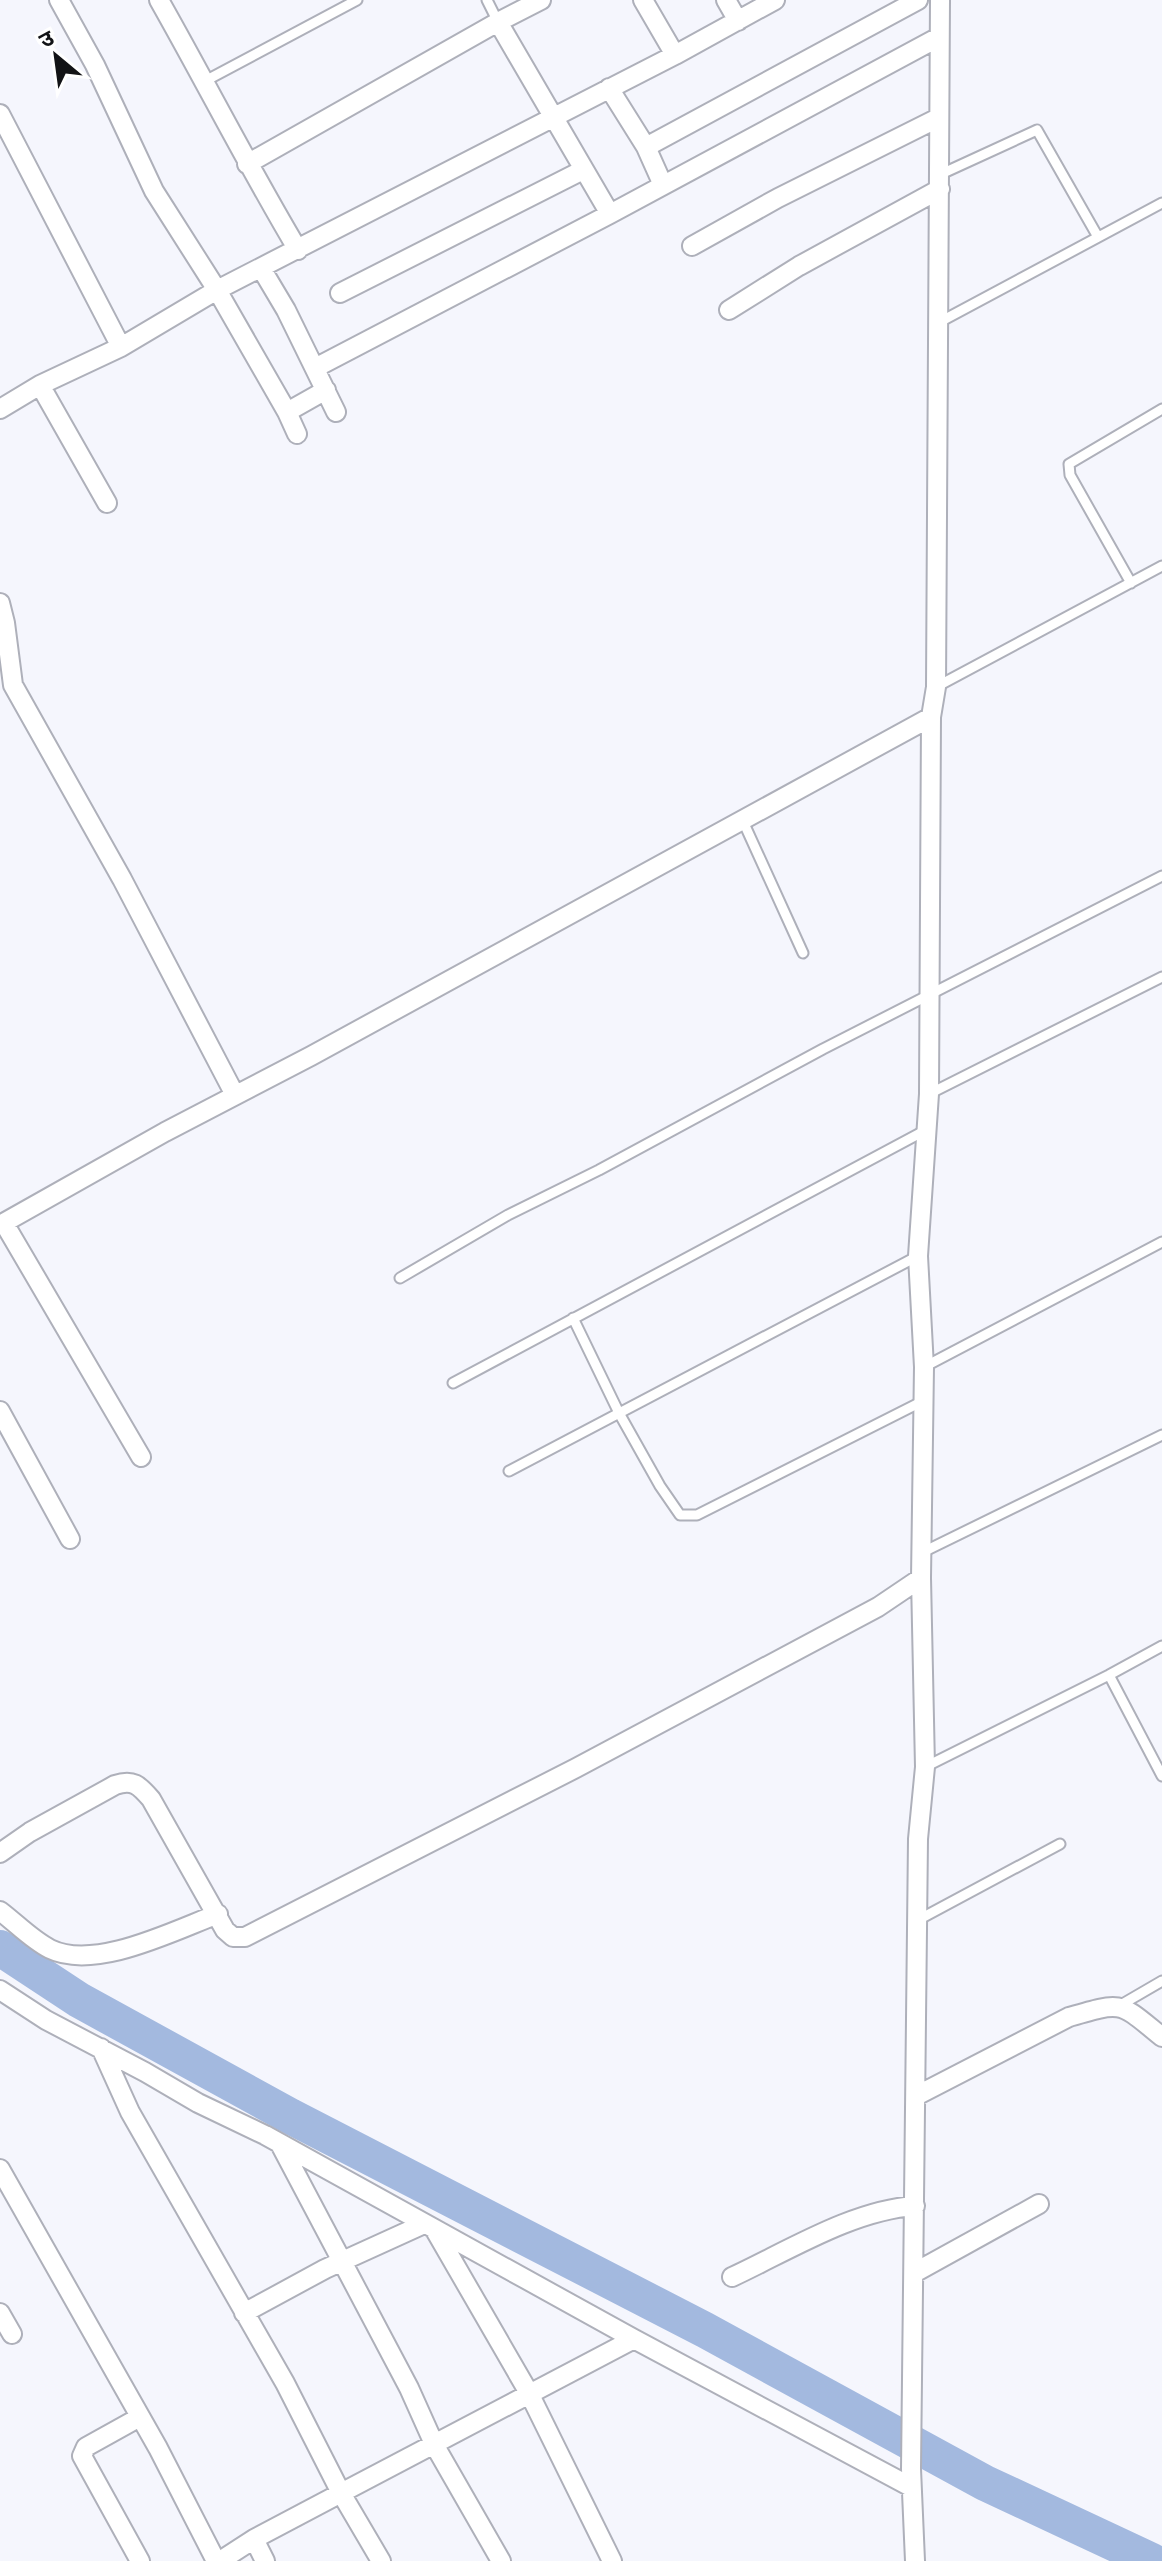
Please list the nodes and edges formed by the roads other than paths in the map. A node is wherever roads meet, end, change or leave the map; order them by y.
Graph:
1 (59, 0) edge
2 (159, 0) edge
3 (357, 0) edge
4 (487, 0) edge
5 (541, 0) edge
6 (643, 0) edge
7 (726, 0) edge
8 (775, 0) edge
9 (918, 0) edge
10 (940, 0) edge
11 (738, 21) junction
12 (498, 22) junction
13 (939, 37) junction
14 (675, 55) junction
15 (205, 81) junction
16 (609, 88) junction
17 (0, 114) edge
18 (938, 118) junction
19 (552, 119) junction
20 (646, 147) junction
21 (247, 164) junction
22 (583, 170) junction
23 (940, 182) junction
24 (663, 185) junction
25 (1162, 203) edge
26 (610, 214) junction
27 (1098, 237) junction
28 (692, 246) dead end
29 (298, 250) junction
30 (261, 268) junction
31 (217, 290) junction
32 (340, 293) dead end
33 (729, 310) dead end
34 (936, 324) junction
35 (121, 347) junction
36 (315, 368) junction
37 (40, 385) junction
38 (326, 390) junction
39 (0, 409) edge
40 (1162, 409) edge
41 (287, 412) junction
42 (336, 412) dead end
43 (297, 434) dead end
44 (107, 503) dead end
45 (1162, 566) edge
46 (1131, 583) junction
47 (0, 603) edge
48 (936, 687) junction
49 (931, 717) junction
50 (742, 819) junction
51 (1162, 876) edge
52 (803, 953) dead end
53 (1162, 977) edge
54 (928, 996) junction
55 (929, 1094) junction
56 (235, 1095) junction
57 (926, 1130) junction
58 (2, 1224) edge
59 (1162, 1242) edge
60 (918, 1256) junction
61 (400, 1278) dead end
62 (573, 1318) junction
63 (924, 1367) junction
64 (453, 1383) dead end
65 (923, 1401) junction
66 (0, 1411) edge
67 (619, 1413) junction
68 (1162, 1435) edge
69 (141, 1457) dead end
70 (509, 1471) dead end
71 (70, 1539) dead end
72 (921, 1553) junction
73 (921, 1578) junction
74 (1162, 1646) edge
75 (1109, 1675) junction
76 (925, 1767) junction
77 (1162, 1776) edge
78 (1060, 1844) dead end
79 (0, 1853) edge
80 (0, 1911) edge
81 (218, 1914) junction
82 (918, 1920) junction
83 (1162, 1981) edge
84 (0, 1990) edge
85 (1119, 2006) junction
86 (1162, 2037) edge
87 (101, 2048) junction
88 (916, 2096) junction
89 (280, 2144) junction
90 (0, 2169) edge
91 (1039, 2204) dead end
92 (915, 2206) junction
93 (429, 2227) junction
94 (342, 2262) junction
95 (914, 2273) junction
96 (732, 2277) dead end
97 (0, 2313) edge
98 (244, 2313) junction
99 (12, 2334) dead end
100 (634, 2339) junction
101 (529, 2393) junction
102 (140, 2417) junction
103 (435, 2446) junction
104 (911, 2478) junction
105 (341, 2493) junction
106 (254, 2539) junction
107 (494, 2558) edge
108 (140, 2561) edge
109 (218, 2561) edge
110 (265, 2561) edge
111 (381, 2561) edge
112 (612, 2561) edge
113 (915, 2561) edge

1 - 31 street
2 - 15 street
3 - 15 lane
4 - 12 lane
5 - 12 street
6 - 14 street
7 - 11 street
8 - 11 street
9 - 20 street
10 - 13 street
11 - 14 street
12 - 19 street
12 - 21 street
13 - 18 street
13 - 24 street
14 - 16 street
15 - 21 street
16 - 19 street
16 - 20 street
17 - 35 street
18 - 23 street
18 - 28 street
19 - 22 street
19 - 29 street
20 - 24 street
21 - 29 street
22 - 26 street
22 - 32 street
23 - 27 lane
23 - 33 street
23 - 34 street
24 - 26 street
25 - 27 lane
26 - 36 street
27 - 34 lane
29 - 30 street
30 - 31 street
30 - 36 street
31 - 35 street
31 - 41 street
34 - 48 street
35 - 37 street
36 - 38 street
37 - 39 street
37 - 44 street
38 - 41 street
38 - 42 street
40 - 46 lane
41 - 43 street
45 - 46 lane
46 - 48 lane
47 - 56 street
48 - 49 street
49 - 50 street
49 - 54 street
50 - 52 lane
50 - 56 street
51 - 54 lane
53 - 55 lane
54 - 55 street
54 - 61 lane
55 - 57 street
56 - 58 street
57 - 60 street
57 - 62 lane
58 - 69 street
59 - 63 lane
60 - 63 street
60 - 67 lane
62 - 64 lane
62 - 67 lane
63 - 65 street
65 - 67 lane
65 - 72 street
66 - 71 street
67 - 70 lane
68 - 72 lane
72 - 73 street
73 - 76 street
73 - 81 street
74 - 75 lane
75 - 76 lane
75 - 77 lane
76 - 82 street
78 - 82 lane
79 - 81 street
80 - 81 street
82 - 88 street
83 - 85 lane
84 - 87 street
85 - 86 street
85 - 88 street
87 - 89 street
87 - 98 street
88 - 92 street
89 - 93 street
89 - 94 street
90 - 102 street
91 - 95 street
92 - 95 street
92 - 96 street
93 - 94 street
93 - 100 street
93 - 101 street
94 - 98 street
94 - 103 street
95 - 104 street
97 - 99 street
98 - 105 street
100 - 101 street
100 - 104 street
101 - 103 street
101 - 112 street
102 - 108 street
102 - 109 street
103 - 105 street
103 - 107 street
104 - 113 street
105 - 106 street
105 - 111 street
106 - 109 street
106 - 110 street

